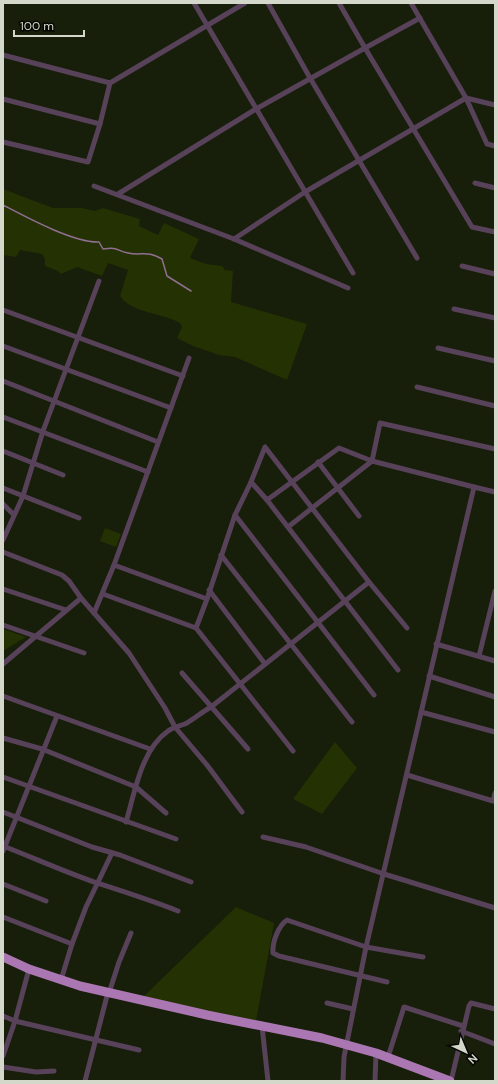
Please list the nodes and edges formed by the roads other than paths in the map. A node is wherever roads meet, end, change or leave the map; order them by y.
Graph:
1 (194, 3) edge
2 (245, 3) edge
3 (268, 3) edge
4 (339, 3) edge
5 (411, 3) edge
6 (420, 18) junction
7 (207, 26) junction
8 (365, 48) junction
9 (3, 55) edge
10 (310, 78) junction
11 (110, 83) junction
12 (466, 98) junction
13 (3, 99) edge
14 (495, 105) edge
15 (256, 109) junction
16 (100, 124) junction
17 (413, 130) junction
18 (3, 142) edge
19 (495, 146) edge
20 (360, 160) junction
21 (474, 183) dead end
22 (94, 186) dead end
23 (495, 188) edge
24 (305, 192) junction
25 (118, 194) junction
26 (495, 232) edge
27 (234, 239) junction
28 (417, 258) dead end
29 (462, 266) dead end
30 (353, 273) dead end
31 (495, 274) edge
32 (99, 281) dead end
33 (348, 288) dead end
34 (454, 309) dead end
35 (3, 310) edge
36 (495, 318) edge
37 (78, 337) junction
38 (3, 346) edge
39 (438, 348) dead end
40 (189, 358) dead end
41 (495, 361) edge
42 (66, 369) junction
43 (183, 376) junction
44 (3, 381) edge
45 (417, 387) dead end
46 (55, 400) junction
47 (495, 406) edge
48 (171, 408) junction
49 (3, 417) edge
50 (43, 431) junction
51 (158, 442) junction
52 (495, 449) edge
53 (3, 451) edge
54 (372, 461) junction
55 (318, 462) junction
56 (34, 463) junction
57 (148, 472) junction
58 (63, 475) dead end
59 (292, 481) junction
60 (251, 482) junction
61 (474, 487) junction
62 (3, 488) edge
63 (338, 488) junction
64 (495, 492) edge
65 (23, 496) junction
66 (267, 500) junction
67 (3, 504) edge
68 (313, 508) junction
69 (14, 514) junction
70 (235, 515) junction
71 (359, 516) dead end
72 (79, 518) dead end
73 (288, 527) junction
74 (3, 540) edge
75 (3, 552) edge
76 (221, 555) junction
77 (114, 565) junction
78 (370, 582) junction
79 (3, 590) edge
80 (209, 590) junction
81 (495, 591) edge
82 (103, 594) junction
83 (81, 598) junction
84 (207, 599) junction
85 (344, 602) junction
86 (66, 610) junction
87 (94, 613) junction
88 (319, 623) junction
89 (3, 625) edge
90 (196, 628) junction
91 (407, 628) dead end
92 (35, 636) junction
93 (291, 643) junction
94 (436, 644) junction
95 (84, 653) dead end
96 (479, 656) junction
97 (495, 661) edge
98 (4, 662) edge
99 (265, 664) junction
100 (398, 670) dead end
101 (182, 673) dead end
102 (430, 676) junction
103 (240, 684) junction
104 (374, 695) dead end
105 (3, 696) edge
106 (495, 697) edge
107 (211, 707) junction
108 (421, 712) junction
109 (57, 716) junction
110 (352, 722) dead end
111 (174, 727) junction
112 (495, 732) edge
113 (3, 738) edge
114 (42, 749) junction
115 (150, 749) junction
116 (248, 749) dead end
117 (293, 752) dead end
118 (407, 775) junction
119 (3, 777) edge
120 (28, 786) junction
121 (136, 787) junction
122 (495, 793) edge
123 (3, 812) edge
124 (242, 812) dead end
125 (166, 813) dead end
126 (16, 816) junction
127 (126, 822) junction
128 (263, 837) dead end
129 (176, 839) dead end
130 (4, 848) edge
131 (112, 853) junction
132 (384, 874) junction
133 (191, 882) dead end
134 (97, 883) junction
135 (3, 884) edge
136 (46, 901) dead end
137 (495, 908) edge
138 (178, 911) dead end
139 (3, 917) edge
140 (132, 933) dead end
141 (72, 944) junction
142 (366, 947) junction
143 (3, 957) edge
144 (423, 957) dead end
145 (29, 969) junction
146 (361, 976) junction
147 (61, 980) junction
148 (387, 982) dead end
149 (109, 992) junction
150 (328, 1003) dead end
151 (353, 1009) junction
152 (495, 1009) edge
153 (3, 1016) edge
154 (15, 1021) junction
155 (262, 1026) junction
156 (462, 1028) junction
157 (96, 1039) junction
158 (495, 1044) edge
159 (346, 1045) junction
160 (139, 1050) dead end
161 (376, 1053) junction
162 (3, 1056) edge
163 (388, 1057) junction
164 (3, 1067) edge
165 (54, 1071) dead end
166 (84, 1081) edge
167 (268, 1081) edge
168 (343, 1081) edge
169 (375, 1081) edge
170 (450, 1081) edge

1 - 7 street
2 - 7 street
3 - 10 street
4 - 8 street
5 - 6 street
6 - 8 street
6 - 12 street
7 - 11 street
7 - 15 street
8 - 10 street
8 - 17 street
9 - 11 street
10 - 15 street
10 - 20 street
11 - 16 street
12 - 14 street
12 - 17 street
12 - 19 street
13 - 16 street
15 - 24 street
15 - 25 street
16 - 18 street
17 - 20 street
17 - 26 street
20 - 24 street
20 - 28 street
21 - 23 street
22 - 25 street
24 - 27 street
24 - 30 street
25 - 27 street
27 - 33 street
29 - 31 street
32 - 37 street
34 - 36 street
35 - 37 street
37 - 42 street
37 - 43 street
38 - 42 street
39 - 41 street
40 - 43 street
42 - 46 street
42 - 48 street
43 - 48 street
44 - 46 street
45 - 47 street
46 - 50 street
46 - 51 street
48 - 51 street
49 - 50 street
50 - 56 street
50 - 57 street
51 - 57 street
52 - 54 street
53 - 56 street
54 - 55 street
54 - 61 street
54 - 63 street
55 - 59 street
55 - 63 street
56 - 58 street
56 - 65 street
57 - 77 street
59 - 60 street
59 - 66 street
59 - 68 street
60 - 66 street
60 - 70 street
61 - 64 street
61 - 94 street
62 - 65 street
63 - 68 street
63 - 71 street
65 - 69 street
65 - 72 street
66 - 73 street
67 - 69 street
68 - 73 street
68 - 78 street
69 - 74 street
70 - 76 street
70 - 88 street
73 - 85 street
75 - 83 street
76 - 80 street
76 - 93 street
77 - 82 street
77 - 84 street
78 - 85 street
78 - 91 street
79 - 86 street
80 - 84 street
80 - 99 street
81 - 96 street
82 - 87 street
82 - 90 street
83 - 86 street
83 - 87 street
84 - 90 street
85 - 88 street
85 - 100 street
86 - 92 street
87 - 111 street
88 - 93 street
88 - 104 street
89 - 92 street
90 - 103 street
92 - 95 street
92 - 98 street
93 - 99 street
93 - 110 street
94 - 96 street
94 - 102 street
96 - 97 street
99 - 103 street
101 - 107 street
102 - 106 street
102 - 108 street
103 - 107 street
103 - 117 street
105 - 109 street
107 - 111 street
107 - 116 street
108 - 112 street
108 - 118 street
109 - 114 street
109 - 115 street
111 - 115 street
111 - 124 street
113 - 114 street
114 - 120 street
114 - 121 street
115 - 121 street
118 - 122 street
118 - 132 street
119 - 120 street
120 - 126 street
120 - 127 street
121 - 125 street
121 - 127 street
123 - 126 street
126 - 130 street
126 - 131 street
127 - 129 street
128 - 132 street
130 - 134 street
131 - 133 street
131 - 134 street
132 - 137 street
132 - 142 street
134 - 138 street
134 - 141 street
135 - 136 street
139 - 141 street
140 - 149 street
141 - 147 street
142 - 144 street
142 - 146 street
142 - 146 street
143 - 145 highway
145 - 147 highway
145 - 154 street
146 - 148 street
146 - 151 street
147 - 149 highway
149 - 155 highway
149 - 157 street
150 - 151 street
151 - 159 street
152 - 156 street
153 - 154 street
154 - 157 street
154 - 162 street
155 - 159 highway
155 - 167 street
156 - 158 street
156 - 163 street
156 - 170 street
157 - 160 street
157 - 166 street
159 - 161 highway
159 - 168 street
161 - 163 highway
161 - 169 street
163 - 170 highway
164 - 165 street

